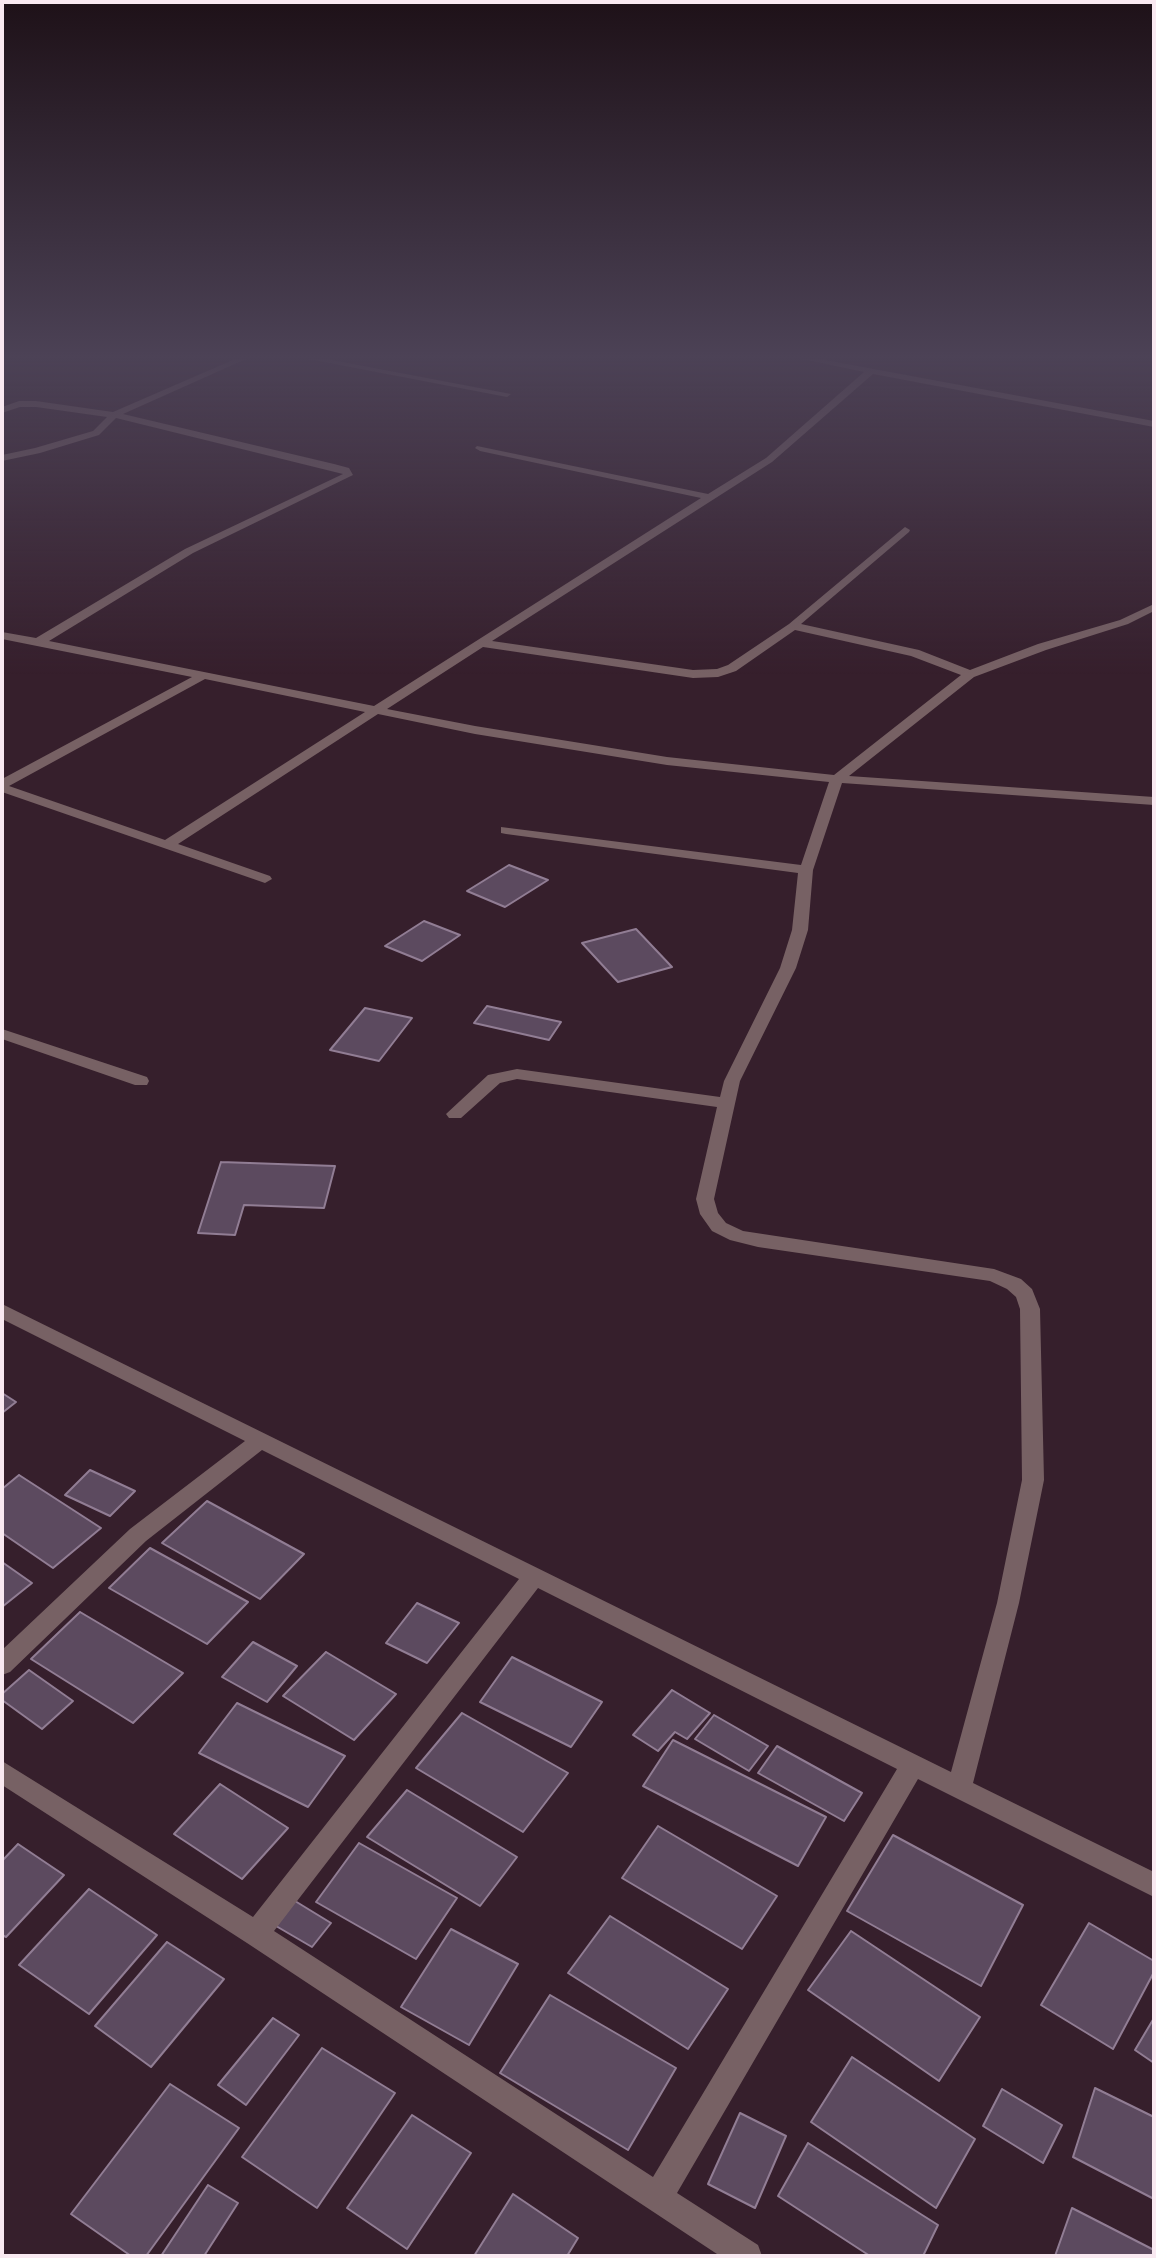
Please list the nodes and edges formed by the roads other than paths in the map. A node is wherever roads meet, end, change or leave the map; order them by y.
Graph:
1 (324, 464) edge
2 (556, 464) edge
3 (763, 464) edge
4 (713, 498) junction
5 (905, 530) dead end
6 (1154, 607) edge
7 (793, 626) junction
8 (8, 636) edge
9 (40, 641) junction
10 (2, 643) edge
11 (480, 643) junction
12 (970, 674) junction
13 (204, 675) junction
14 (375, 710) junction
15 (837, 779) junction
16 (2, 786) edge
17 (1154, 802) edge
18 (506, 830) dead end
19 (167, 845) junction
20 (806, 870) junction
21 (265, 879) dead end
22 (2, 1034) edge
23 (141, 1081) dead end
24 (727, 1103) junction
25 (455, 1114) dead end
26 (4, 1314) edge
27 (261, 1440) junction
28 (534, 1577) junction
29 (2, 1665) edge
30 (912, 1765) junction
31 (2, 1772) edge
32 (959, 1789) junction
33 (1154, 1885) edge
34 (256, 1934) junction
35 (658, 2197) junction
36 (747, 2256) edge

1 - 9 street
2 - 4 street
3 - 4 street
4 - 11 street
5 - 7 street
6 - 12 street
7 - 11 street
7 - 12 street
8 - 9 street
8 - 10 street
9 - 13 street
11 - 14 street
12 - 15 street
13 - 14 street
13 - 16 street
14 - 15 street
14 - 19 street
15 - 17 street
15 - 20 street
16 - 19 street
18 - 20 street
19 - 21 street
20 - 24 street
22 - 23 street
24 - 25 street
24 - 32 street
26 - 27 street
27 - 28 street
27 - 29 street
28 - 30 street
28 - 34 street
30 - 32 street
30 - 35 street
31 - 34 street
32 - 33 street
34 - 35 street
35 - 36 street

